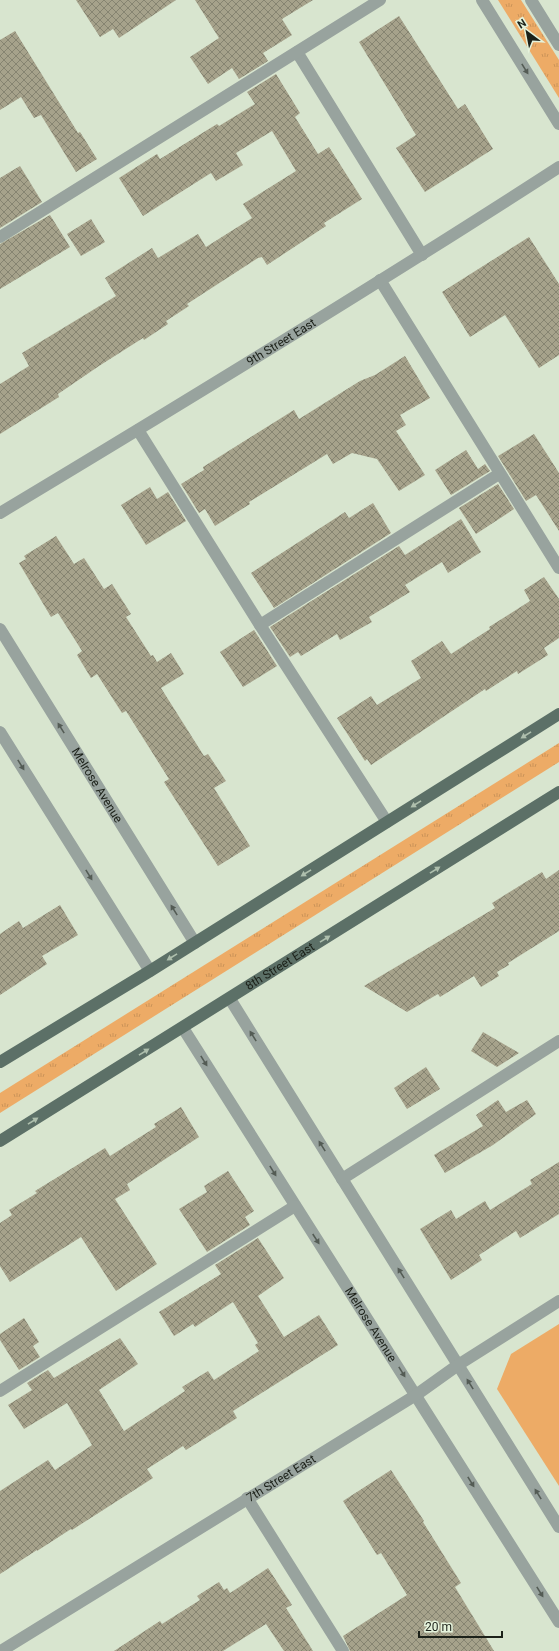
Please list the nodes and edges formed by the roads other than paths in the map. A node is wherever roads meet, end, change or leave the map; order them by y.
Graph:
1 (380, 0) edge
2 (482, 0) edge
3 (531, 0) edge
4 (559, 45) edge
5 (297, 52) junction
6 (559, 124) edge
7 (559, 167) edge
8 (0, 237) edge
9 (422, 255) junction
10 (380, 280) junction
11 (138, 430) junction
12 (499, 474) junction
13 (0, 513) edge
14 (559, 568) edge
15 (260, 625) junction
16 (0, 629) edge
17 (559, 714) edge
18 (0, 732) edge
19 (559, 792) edge
20 (387, 822) junction
21 (195, 943) junction
22 (150, 971) junction
23 (230, 999) junction
24 (183, 1028) junction
25 (559, 1041) edge
26 (0, 1062) edge
27 (0, 1141) edge
28 (342, 1179) junction
29 (295, 1206) junction
30 (559, 1301) edge
31 (458, 1365) junction
32 (0, 1391) edge
33 (416, 1395) junction
34 (247, 1498) junction
35 (559, 1527) edge
36 (559, 1622) edge
37 (1, 1651) edge
38 (343, 1651) edge

1 - 5 street
2 -> 6 street
3 - 4 street
5 - 8 street
5 - 9 street
7 - 9 street, 9th Street East
9 - 10 street, 9th Street East
10 - 11 street, 9th Street East
10 - 12 street
11 - 13 street, 9th Street East
11 - 15 street
12 - 14 street
12 - 15 street
15 - 20 street
21 -> 16 street, Melrose Avenue
17 -> 20 main road
18 -> 22 street
23 -> 19 main road, 8th Street East
20 -> 21 main road
21 -> 22 main road
22 - 26 main road
23 - 24 main road, 8th Street East
28 -> 23 street
27 -> 24 main road, 8th Street East
24 -> 29 street, Melrose Avenue
25 - 28 street
31 -> 28 street
29 - 32 street
29 -> 33 street, Melrose Avenue
30 - 31 street, 7th Street East
31 - 33 street, 7th Street East
35 -> 31 street
33 - 34 street, 7th Street East
33 -> 36 street, Melrose Avenue
34 - 37 street, 7th Street East
34 - 38 street

